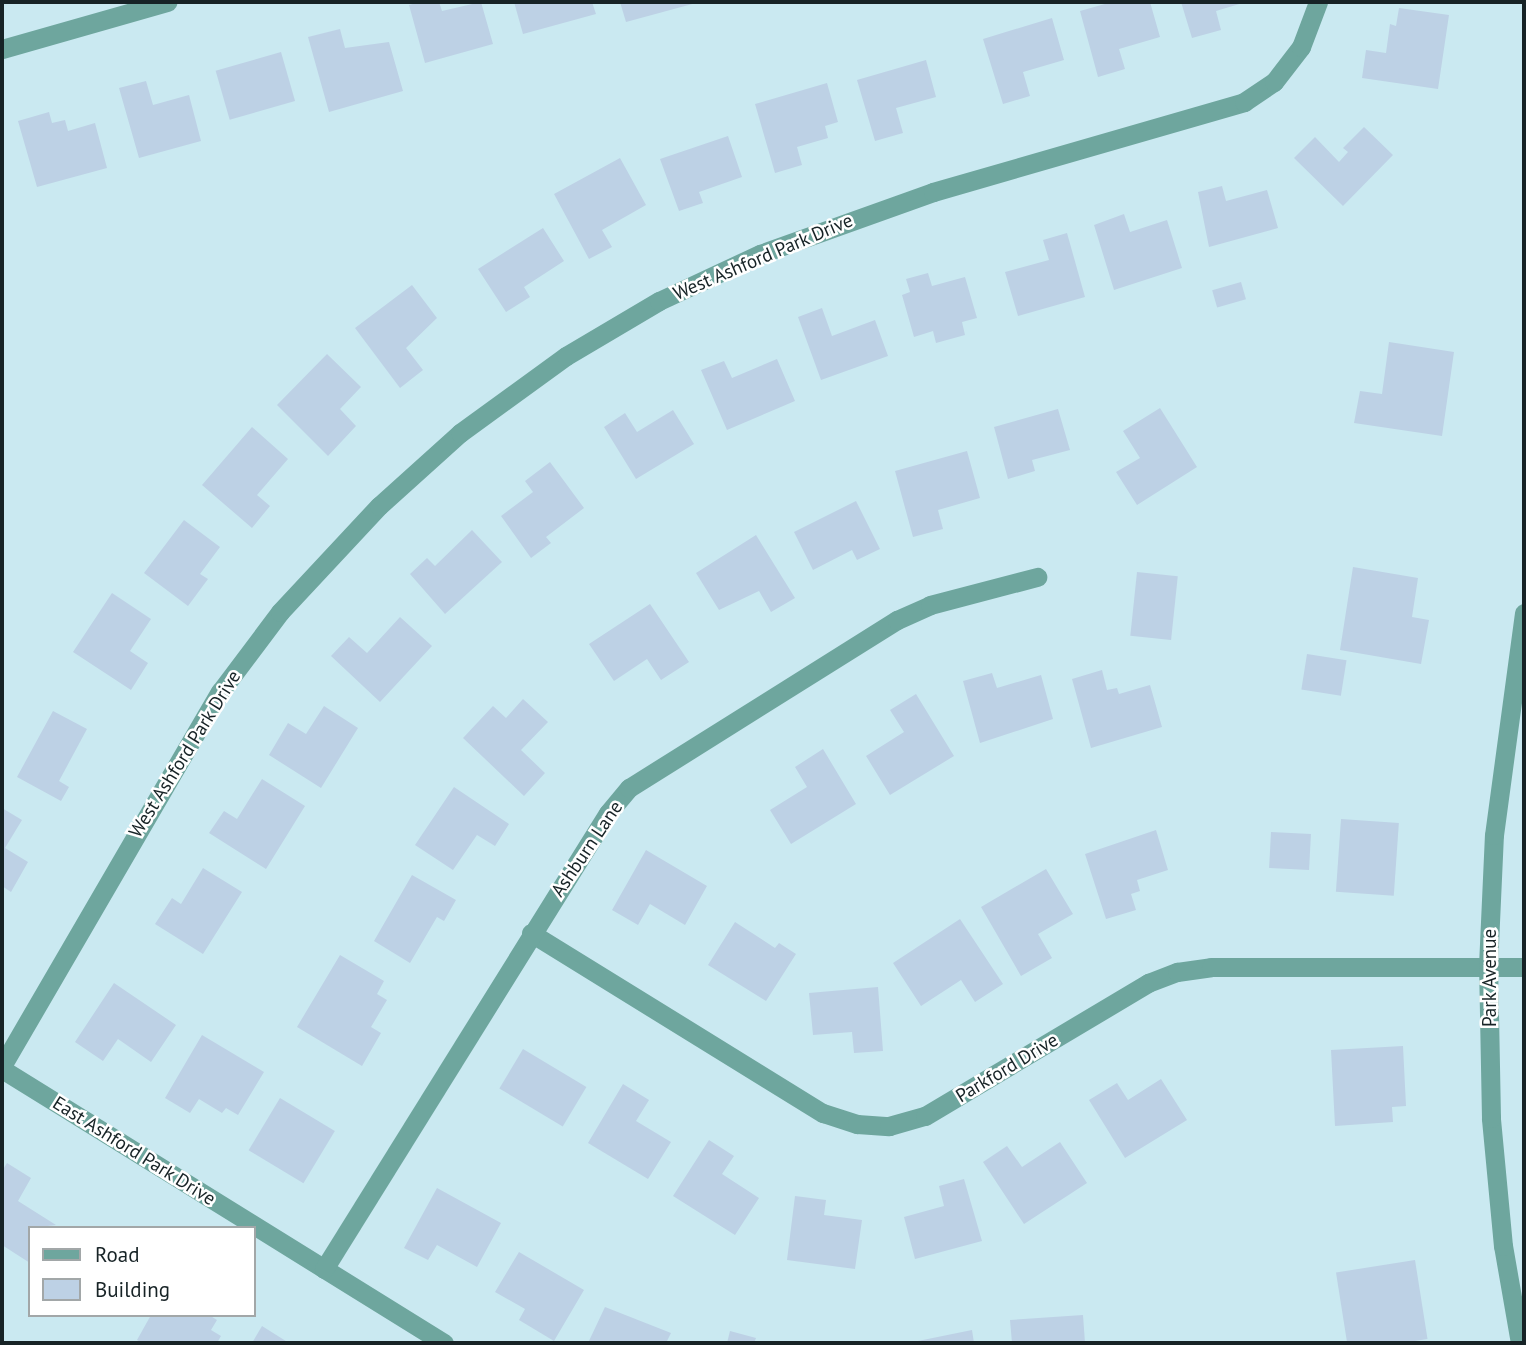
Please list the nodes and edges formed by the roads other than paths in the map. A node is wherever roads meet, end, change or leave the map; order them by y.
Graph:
1 (167, 2) edge
2 (1318, 2) edge
3 (2, 49) edge
4 (1037, 577) dead end
5 (1524, 613) edge
6 (531, 933) junction
7 (1489, 967) junction
8 (1524, 967) edge
9 (2, 1067) edge
10 (255, 1226) edge
11 (256, 1226) edge
12 (324, 1269) junction
13 (444, 1343) edge
14 (1520, 1343) edge

1 - 3 street
2 - 9 street, West Ashford Park Drive
4 - 6 street, Ashburn Lane
5 - 7 street, Park Avenue
6 - 7 street, Parkford Drive
6 - 12 street, Ashburn Lane
7 - 8 street, Parkford Drive
7 - 14 street, Park Avenue
9 - 10 street, East Ashford Park Drive
11 - 12 street, East Ashford Park Drive
12 - 13 street, East Ashford Park Drive

